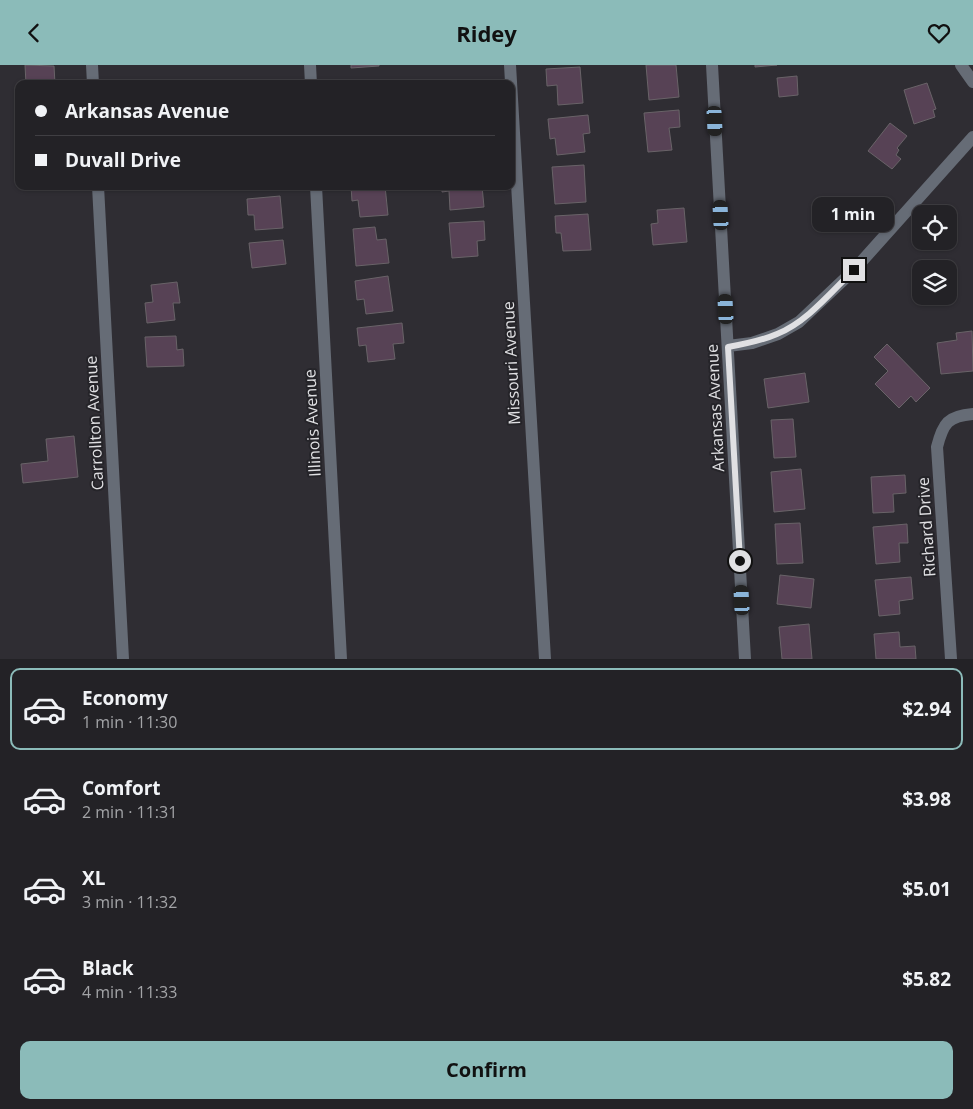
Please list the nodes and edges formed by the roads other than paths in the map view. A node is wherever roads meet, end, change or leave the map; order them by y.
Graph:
1 (92, 65) edge
2 (310, 65) edge
3 (510, 65) edge
4 (712, 65) edge
5 (961, 65) edge
6 (93, 80) edge
7 (311, 80) edge
8 (511, 80) edge
9 (973, 82) edge
10 (973, 137) edge
11 (515, 150) edge
12 (98, 190) edge
13 (316, 190) edge
14 (728, 347) junction
15 (973, 414) edge
16 (123, 659) edge
17 (341, 659) edge
18 (545, 659) edge
19 (745, 659) edge
20 (951, 659) edge

1 - 6 street
2 - 7 street
3 - 8 street, Missouri Avenue
4 - 14 street, Arkansas Avenue
5 - 9 street
10 - 14 street
11 - 18 street, Missouri Avenue
12 - 16 street, Carrollton Avenue
13 - 17 street, Illinois Avenue
14 - 19 street, Arkansas Avenue
15 - 20 street, Richard Drive

